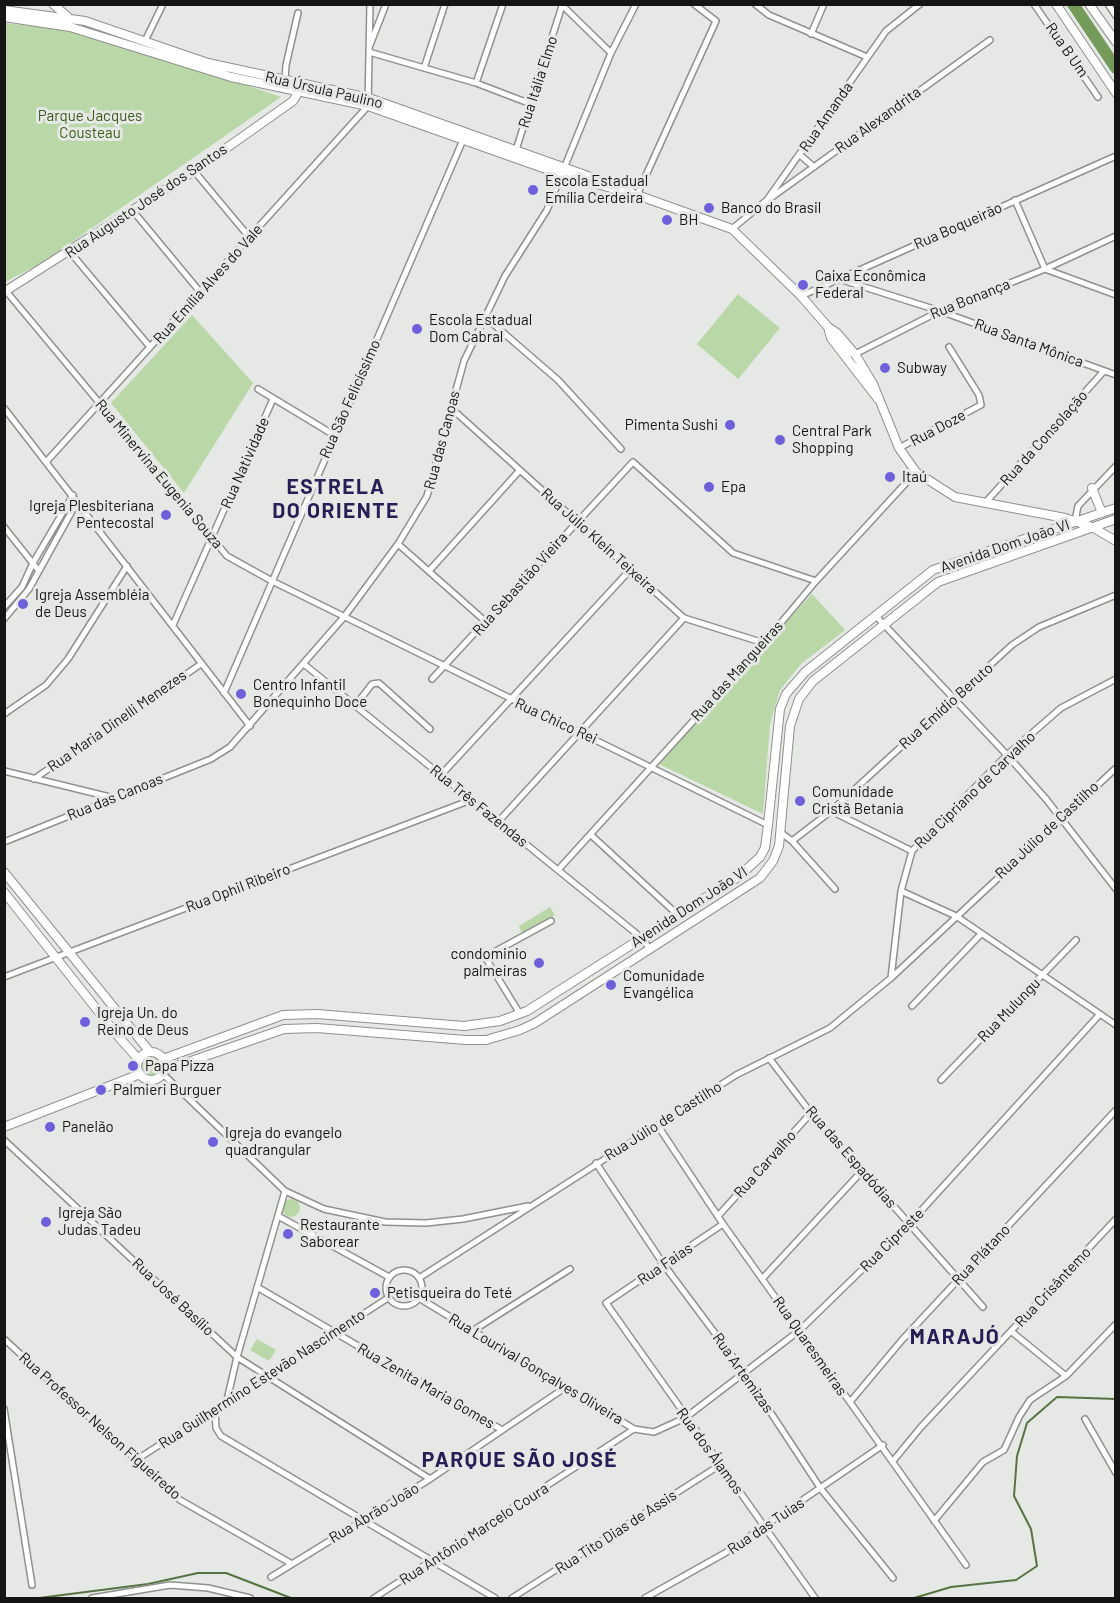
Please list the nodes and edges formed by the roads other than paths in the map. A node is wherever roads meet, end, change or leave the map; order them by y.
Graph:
1 (53, 4) edge
2 (163, 4) edge
3 (370, 4) edge
4 (386, 4) edge
5 (445, 4) edge
6 (503, 4) edge
7 (636, 4) edge
8 (694, 4) edge
9 (755, 4) edge
10 (824, 4) edge
11 (920, 4) edge
12 (1035, 4) edge
13 (1056, 4) edge
14 (1089, 4) edge
15 (1108, 4) edge
16 (561, 5) edge
17 (4, 10) edge
18 (298, 13) dead end
19 (1116, 16) edge
20 (4, 17) edge
21 (70, 19) junction
22 (810, 34) junction
23 (145, 40) junction
24 (990, 40) dead end
25 (1116, 42) edge
26 (369, 49) junction
27 (611, 53) junction
28 (867, 57) junction
29 (424, 68) junction
30 (476, 83) junction
31 (286, 84) junction
32 (302, 87) junction
33 (1116, 93) edge
34 (316, 94) junction
35 (1098, 97) dead end
36 (295, 100) junction
37 (369, 102) junction
38 (531, 104) junction
39 (285, 107) junction
40 (463, 140) junction
41 (515, 153) junction
42 (800, 155) junction
43 (1116, 156) edge
44 (564, 166) junction
45 (814, 167) junction
46 (194, 171) junction
47 (560, 174) junction
48 (637, 195) junction
49 (767, 200) junction
50 (1015, 200) junction
51 (133, 211) junction
52 (732, 229) junction
53 (1116, 236) edge
54 (250, 238) junction
55 (70, 252) junction
56 (1045, 269) junction
57 (840, 279) junction
58 (5, 291) edge
59 (201, 293) junction
60 (1116, 295) edge
61 (801, 296) junction
62 (940, 311) junction
63 (484, 316) junction
64 (828, 327) junction
65 (831, 338) junction
66 (150, 347) junction
67 (948, 347) dead end
68 (855, 354) junction
69 (1104, 371) junction
70 (1116, 375) edge
71 (258, 389) dead end
72 (273, 399) junction
73 (878, 399) junction
74 (99, 403) junction
75 (4, 408) edge
76 (451, 408) junction
77 (334, 435) junction
78 (899, 448) junction
79 (621, 449) dead end
80 (47, 461) junction
81 (1116, 466) edge
82 (520, 470) junction
83 (916, 472) junction
84 (1092, 488) junction
85 (73, 495) junction
86 (77, 502) junction
87 (984, 504) junction
88 (1116, 508) edge
89 (1102, 513) junction
90 (1116, 519) edge
91 (577, 521) junction
92 (1075, 521) junction
93 (4, 527) edge
94 (1092, 527) junction
95 (211, 539) junction
96 (1116, 541) edge
97 (398, 544) junction
98 (33, 563) junction
99 (127, 566) junction
100 (630, 570) junction
101 (39, 571) junction
102 (429, 571) junction
103 (272, 581) junction
104 (816, 581) junction
105 (1116, 595) edge
106 (4, 608) edge
107 (875, 615) junction
108 (344, 617) junction
109 (684, 618) junction
110 (4, 619) edge
111 (485, 621) junction
112 (883, 624) junction
113 (173, 625) junction
114 (764, 643) junction
115 (201, 664) junction
116 (304, 665) junction
117 (446, 667) junction
118 (432, 679) dead end
119 (1116, 679) edge
120 (224, 693) junction
121 (510, 699) junction
122 (953, 699) junction
123 (355, 706) junction
124 (4, 714) edge
125 (250, 726) junction
126 (430, 729) dead end
127 (581, 732) junction
128 (1007, 755) junction
129 (651, 766) junction
130 (1116, 768) edge
131 (4, 771) edge
132 (441, 775) junction
133 (34, 778) junction
134 (114, 798) junction
135 (471, 800) junction
136 (831, 811) junction
137 (1059, 819) junction
138 (498, 822) junction
139 (768, 825) junction
140 (780, 832) junction
141 (591, 835) junction
142 (792, 841) junction
143 (4, 842) edge
144 (912, 851) junction
145 (558, 870) junction
146 (4, 872) edge
147 (835, 889) dead end
148 (1116, 889) edge
149 (901, 891) junction
150 (4, 892) edge
151 (679, 916) junction
152 (956, 916) junction
153 (551, 921) dead end
154 (981, 934) junction
155 (643, 939) junction
156 (1077, 940) dead end
157 (651, 950) junction
158 (69, 952) junction
159 (55, 957) junction
160 (1043, 975) junction
161 (4, 976) edge
162 (891, 978) junction
163 (912, 1006) dead end
164 (524, 1013) junction
165 (1100, 1014) junction
166 (534, 1023) junction
167 (1116, 1025) edge
168 (150, 1052) junction
169 (769, 1058) junction
170 (163, 1059) junction
171 (139, 1060) junction
172 (164, 1072) junction
173 (140, 1074) junction
174 (941, 1080) dead end
175 (1116, 1110) edge
176 (811, 1113) junction
177 (658, 1126) junction
178 (4, 1127) edge
179 (4, 1140) edge
180 (596, 1163) junction
181 (863, 1170) junction
182 (285, 1191) junction
183 (532, 1205) junction
184 (278, 1216) junction
185 (718, 1216) junction
186 (1116, 1219) edge
187 (723, 1224) junction
188 (909, 1224) junction
189 (664, 1265) junction
190 (570, 1269) dead end
191 (389, 1277) junction
192 (419, 1278) junction
193 (762, 1279) junction
194 (957, 1281) junction
195 (257, 1287) junction
196 (388, 1298) junction
197 (419, 1298) junction
198 (606, 1303) joint
199 (983, 1307) dead end
200 (1116, 1324) edge
201 (474, 1330) junction
202 (800, 1330) junction
203 (333, 1332) junction
204 (1011, 1332) junction
205 (4, 1339) edge
206 (237, 1357) junction
207 (744, 1372) junction
208 (265, 1376) junction
209 (1066, 1376) junction
210 (566, 1387) junction
211 (227, 1401) junction
212 (850, 1402) junction
213 (4, 1409) edge
214 (216, 1410) junction
215 (685, 1418) junction
216 (1085, 1419) dead end
217 (634, 1429) junction
218 (502, 1430) junction
219 (654, 1432) joint
220 (883, 1445) junction
221 (136, 1460) junction
222 (893, 1461) junction
223 (720, 1465) junction
224 (1116, 1473) edge
225 (430, 1479) junction
226 (821, 1489) junction
227 (362, 1519) junction
228 (934, 1521) junction
229 (764, 1527) junction
230 (434, 1561) junction
231 (292, 1564) junction
232 (966, 1565) dead end
233 (271, 1577) dead end
234 (893, 1578) dead end
235 (32, 1586) dead end
236 (92, 1599) edge
237 (249, 1599) edge
238 (374, 1599) edge
239 (495, 1599) edge
240 (512, 1599) edge
241 (645, 1599) edge
242 (815, 1599) edge

1 - 21 main road
2 - 23 street
3 - 26 street
4 - 26 street
5 - 29 street
6 - 30 street
7 - 27 street, Rua das Canoas
8 - 48 street
9 - 22 street
10 - 22 street
11 - 28 street, Rua Amanda
12 - 35 street, Rua B Um
13 - 33 main road
14 - 25 main road
15 - 19 street
16 - 27 street
16 - 38 street, Rua Itália Elmo
17 - 21 main road, Rua Úrsula Paulino
18 - 31 street
20 - 31 main road, Rua Úrsula Paulino
21 - 23 main road, Rua Úrsula Paulino
22 - 28 street
23 - 31 main road, Rua Úrsula Paulino
24 - 45 street, Rua Alexandrita
26 - 29 street
26 - 37 street
27 - 44 street, Rua das Canoas
28 - 42 street, Rua Amanda
29 - 30 street
30 - 38 street
31 - 32 main road, Rua Úrsula Paulino
31 - 39 main road
32 - 34 main road, Rua Úrsula Paulino
32 - 36 main road, Rua Augusto José dos Santos
32 - 37 main road, Rua Úrsula Paulino
34 - 36 main road
34 - 37 main road, Rua Úrsula Paulino
36 - 39 main road, Rua Augusto José dos Santos
37 - 40 main road, Rua Úrsula Paulino
37 - 41 main road, Rua Úrsula Paulino
37 - 54 street, Rua Emília Alves do Vale
38 - 41 street, Rua Itália Elmo
39 - 46 main road, Rua Augusto José dos Santos
40 - 41 main road, Rua Úrsula Paulino
40 - 77 street, Rua São Felicíssimo
41 - 44 main road, Rua Úrsula Paulino
41 - 47 main road, Rua Úrsula Paulino
42 - 45 street
42 - 49 street, Rua Amanda
43 - 50 street, Rua Boqueirão
44 - 47 street, Rua das Canoas
44 - 48 main road, Rua Úrsula Paulino
45 - 49 street, Rua Alexandrita
46 - 51 main road, Rua Augusto José dos Santos
46 - 54 street
47 - 48 main road, Rua Úrsula Paulino
47 - 63 street, Rua das Canoas
48 - 52 main road, Rua Úrsula Paulino
49 - 52 street, Rua Amanda
50 - 56 street
50 - 57 street, Rua Boqueirão
51 - 55 main road, Rua Augusto José dos Santos
51 - 59 street
52 - 61 main road, Rua Úrsula Paulino
53 - 56 street, Rua Bonança
54 - 59 street, Rua Emília Alves do Vale
55 - 58 main road, Rua Augusto José dos Santos
55 - 66 street
56 - 60 street
56 - 62 street, Rua Bonança
57 - 61 street, Rua Boqueirão
57 - 62 street, Rua Santa Mônica
58 - 74 street, Rua Minervina Eugenia Souza
59 - 66 street, Rua Emília Alves do Vale
61 - 64 main road, Rua Úrsula Paulino
62 - 68 street, Rua Bonança
62 - 69 street, Rua Santa Mônica
63 - 76 street, Rua das Canoas
63 - 79 street
64 - 65 main road, Rua Úrsula Paulino
64 - 68 main road, Rua Úrsula Paulino
65 - 68 street
65 - 73 main road, Rua Úrsula Paulino
66 - 74 street, Rua Emília Alves do Vale
67 - 78 street, Rua Doze
68 - 73 main road, Rua Úrsula Paulino
69 - 70 street, Rua Santa Mônica
69 - 87 street, Rua da Consolação
71 - 72 street
72 - 77 street
72 - 95 street, Rua Natividade
73 - 78 main road, Rua Úrsula Paulino
74 - 80 street, Rua Emília Alves do Vale
74 - 95 street, Rua Minervina Eugenia Souza
75 - 80 street
76 - 82 street, Rua Júlio Klein Teixeira
76 - 97 street, Rua das Canoas
77 - 103 street, Rua São Felicíssimo
78 - 83 main road, Rua Úrsula Paulino
80 - 85 street
81 - 84 street
82 - 91 street, Rua Júlio Klein Teixeira
82 - 102 street
83 - 87 main road, Rua Úrsula Paulino
83 - 104 street, Rua das Mangueiras
84 - 89 main road
84 - 92 street
85 - 86 street
85 - 98 street
86 - 99 street
86 - 101 street
87 - 92 main road, Rua Úrsula Paulino
88 - 89 main road, Avenida Dom João VI
89 - 92 main road, Avenida Dom João VI
90 - 94 main road, Avenida Dom João VI
91 - 100 street, Rua Júlio Klein Teixeira
91 - 104 street, Rua Sebastião Vieira
91 - 111 street, Rua Sebastião Vieira
92 - 94 main road, Rua Úrsula Paulino
92 - 107 main road, Avenida Dom João VI
93 - 98 street
94 - 96 main road, Rua Úrsula Paulino
94 - 112 main road, Avenida Dom João VI
95 - 103 street, Rua Minervina Eugenia Souza
95 - 113 street, Rua Natividade
97 - 102 street
97 - 108 street, Rua das Canoas
98 - 101 street
98 - 106 street
99 - 113 street
99 - 124 street
100 - 109 street, Rua Júlio Klein Teixeira
100 - 121 street
101 - 110 street
102 - 111 street
103 - 108 street, Rua Minervina Eugenia Souza
103 - 120 street, Rua São Felicíssimo
104 - 114 street, Rua das Mangueiras
105 - 122 street, Rua Emídio Beruto
107 - 112 street
107 - 139 main road, Avenida Dom João VI
108 - 116 street, Rua das Canoas
108 - 117 street, Rua Chico Rei
109 - 114 street, Rua Júlio Klein Teixeira
109 - 127 street
111 - 117 street, Rua Sebastião Vieira
112 - 122 street
112 - 140 main road, Avenida Dom João VI
113 - 115 street
114 - 129 street, Rua das Mangueiras
115 - 120 street
115 - 133 street, Rua Maria Dinelli Menezes
116 - 123 street, Rua Três Fazendas
116 - 125 street, Rua das Canoas
117 - 118 street, Rua Sebastião Vieira
117 - 121 street, Rua Chico Rei
119 - 128 street, Rua Cipriano de Carvalho
120 - 125 street
121 - 127 street, Rua Chico Rei
121 - 132 street
122 - 128 street
122 - 136 street, Rua Emídio Beruto
123 - 126 street
123 - 132 street, Rua Três Fazendas
125 - 134 street, Rua das Canoas
127 - 129 street, Rua Chico Rei
127 - 138 street
128 - 137 street
128 - 144 street, Rua Cipriano de Carvalho
129 - 139 street, Rua Chico Rei
129 - 141 street, Rua das Mangueiras
130 - 137 street, Rua Júlio de Castilho
131 - 133 street
132 - 135 street, Rua Três Fazendas
133 - 134 street
134 - 143 street, Rua das Canoas
135 - 138 street, Rua Três Fazendas
135 - 158 street, Rua Ophil Ribeiro
136 - 142 street, Rua Emídio Beruto
136 - 144 street
137 - 148 street
137 - 152 street, Rua Júlio de Castilho
138 - 145 street, Rua Três Fazendas
139 - 151 main road, Avenida Dom João VI
140 - 142 street
140 - 157 main road, Avenida Dom João VI
141 - 145 street, Rua das Mangueiras
141 - 151 street
142 - 147 street
144 - 149 street, Rua Cipriano de Carvalho
145 - 155 street, Rua Três Fazendas
146 - 158 main road
149 - 152 street
149 - 162 street, Rua Cipriano de Carvalho
150 - 159 main road
151 - 155 main road, Avenida Dom João VI
152 - 154 street
152 - 162 street, Rua Júlio de Castilho
153 - 164 street
154 - 160 street
154 - 163 street
155 - 157 street, Rua Três Fazendas
155 - 164 main road, Avenida Dom João VI
156 - 160 street, Rua Mulungu
157 - 166 main road, Avenida Dom João VI
158 - 159 street, Rua Ophil Ribeiro
158 - 168 main road
159 - 161 street, Rua Ophil Ribeiro
159 - 171 main road
160 - 165 street
160 - 174 street, Rua Mulungu
162 - 169 street, Rua Júlio de Castilho
164 - 166 main road
164 - 170 main road, Avenida Dom João VI
165 - 167 street
165 - 188 street, Rua Cipreste
166 - 172 main road, Avenida Dom João VI
168 - 170 main road
168 - 171 main road
169 - 176 street, Rua das Espadódias
169 - 177 street, Rua Júlio de Castilho
170 - 172 main road
171 - 173 main road
172 - 173 main road
172 - 182 street, Rua Júlio de Castilho
173 - 178 main road
175 - 194 street, Rua Plátano
176 - 181 street, Rua das Espadódias
176 - 185 street, Rua Carvalho
177 - 180 street, Rua Júlio de Castilho
177 - 185 street, Rua Quaresmeiras
179 - 206 street, Rua José Basílio
180 - 183 street, Rua Júlio de Castilho
180 - 189 street, Rua Artemizas
181 - 188 street, Rua das Espadódias
181 - 193 street
182 - 183 street, Rua Júlio de Castilho
182 - 184 street
183 - 192 street
184 - 191 street
184 - 195 street
185 - 187 street, Rua Quaresmeiras
186 - 204 street, Rua Crisântemo
187 - 189 street, Rua Faias
187 - 193 street, Rua Quaresmeiras
188 - 194 street, Rua das Espadódias
188 - 202 street, Rua Cipreste
189 - 198 street, Rua Faias
189 - 207 street, Rua Artemizas
190 - 201 street
191 - 192 street
191 - 196 street
192 - 197 street
193 - 202 street, Rua Quaresmeiras
194 - 199 street, Rua das Espadódias
194 - 212 street, Rua Plátano
195 - 203 street, Rua Zenita Maria Gomes
195 - 206 street
196 - 197 street
196 - 203 street, Rua Guilhermino Estevão Nascimento
197 - 201 street, Rua Lourival Gonçalves Oliveira
198 - 215 street, Rua dos Álamos
200 - 209 street
201 - 210 street, Rua Lourival Gonçalves Oliveira
202 - 207 street, Rua Cipreste
202 - 212 street, Rua Quaresmeiras
203 - 208 street, Rua Guilhermino Estevão Nascimento
203 - 218 street, Rua Zenita Maria Gomes
204 - 209 street
204 - 222 street, Rua Crisântemo
205 - 221 street, Rua Professor Nelson Figueiredo
206 - 208 street, Rua José Basílio
206 - 211 street
207 - 215 street, Rua Cipreste
207 - 226 street, Rua Artemizas
208 - 211 street, Rua Guilhermino Estevão Nascimento
208 - 225 street, Rua José Basílio
209 - 228 street
210 - 217 street, Rua Lourival Gonçalves Oliveira
210 - 218 street, Rua Abrão João
211 - 214 street, Rua Guilhermino Estevão Nascimento
212 - 220 street, Rua Quaresmeiras
213 - 235 street
214 - 221 street, Rua Guilhermino Estevão Nascimento
214 - 227 street
215 - 219 street, Rua Cipreste
215 - 223 street, Rua dos Álamos
216 - 224 street
217 - 219 street, Rua Lourival Gonçalves Oliveira
217 - 230 street, Rua Antônio Marcelo Coura
218 - 225 street, Rua Abrão João
220 - 222 street, Rua Quaresmeiras
220 - 226 street, Rua das Tuias
221 - 231 street, Rua Professor Nelson Figueiredo
222 - 228 street, Rua Quaresmeiras
223 - 229 street, Rua dos Álamos
223 - 240 street, Rua Tito Dias de Assis
225 - 227 street, Rua Abrão João
226 - 229 street, Rua das Tuias
226 - 234 street, Rua Artemizas
227 - 230 street
227 - 231 street, Rua Abrão João
228 - 232 street, Rua Quaresmeiras
229 - 241 street, Rua das Tuias
229 - 242 street, Rua dos Álamos
230 - 238 street, Rua Antônio Marcelo Coura
230 - 239 street
231 - 233 street, Rua Abrão João
236 - 237 street

